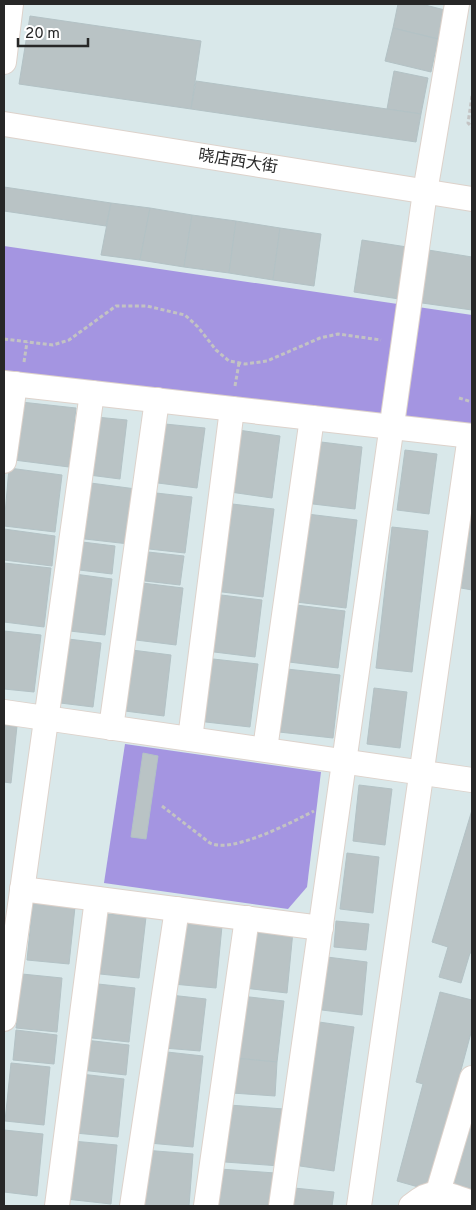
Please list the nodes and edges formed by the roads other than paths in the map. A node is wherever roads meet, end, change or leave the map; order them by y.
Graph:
1 (11, 4) edge
2 (457, 4) edge
3 (4, 62) edge
4 (4, 124) edge
5 (424, 192) junction
6 (472, 199) edge
7 (9, 383) edge
8 (92, 393) junction
9 (157, 400) junction
10 (232, 409) junction
11 (312, 418) junction
12 (391, 427) junction
13 (471, 436) edge
14 (4, 461) edge
15 (4, 712) edge
16 (47, 718) junction
17 (111, 728) junction
18 (190, 739) junction
19 (265, 750) junction
20 (344, 761) junction
21 (423, 772) junction
22 (472, 780) edge
23 (22, 889) junction
24 (97, 899) junction
25 (176, 909) junction
26 (247, 918) junction
27 (320, 928) junction
28 (4, 1019) edge
29 (472, 1078) edge
30 (438, 1192) junction
31 (472, 1202) edge
32 (57, 1206) edge
33 (132, 1206) edge
34 (206, 1206) edge
35 (281, 1206) edge
36 (359, 1206) edge
37 (411, 1206) edge

1 - 3 street
2 - 5 street
4 - 5 street, 晓店西大街
5 - 6 street, 晓店西大街
5 - 12 street
7 - 8 street
7 - 14 street
8 - 9 street
8 - 16 street
9 - 10 street
9 - 17 street
10 - 11 street
10 - 18 street
11 - 12 street
11 - 19 street
12 - 13 street
12 - 20 street
13 - 21 street
15 - 16 street
16 - 17 street
16 - 23 street
17 - 18 street
18 - 19 street
19 - 20 street
20 - 21 street
20 - 27 street
21 - 22 street
21 - 36 street
23 - 24 street
23 - 28 street
24 - 25 street
24 - 32 street
25 - 26 street
25 - 33 street
26 - 27 street
26 - 34 street
27 - 35 street
29 - 30 street
30 - 31 street
30 - 37 street

